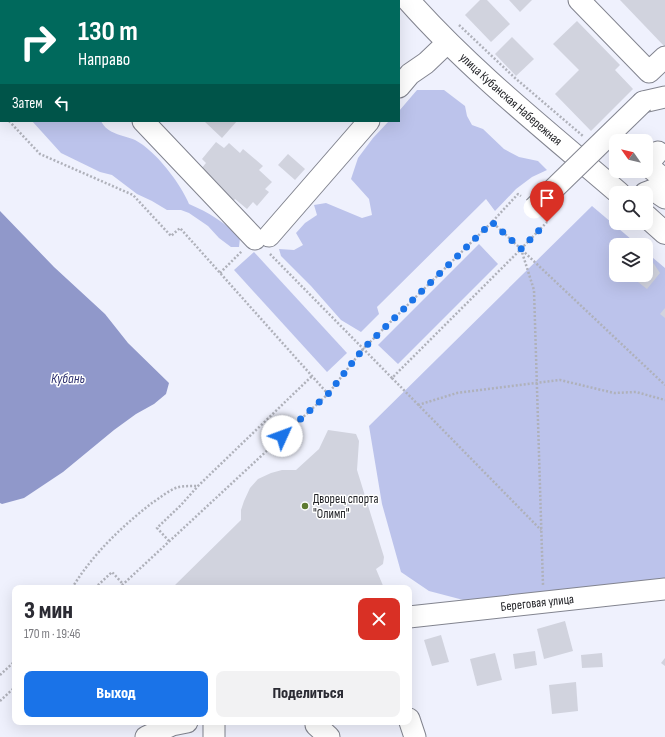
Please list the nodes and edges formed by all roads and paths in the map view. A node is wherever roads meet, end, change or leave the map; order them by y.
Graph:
1 (408, 0) edge
2 (579, 0) edge
3 (454, 20) dead end
4 (448, 42) junction
5 (665, 58) edge
6 (403, 75) edge
7 (665, 97) edge
8 (10, 122) edge
9 (144, 122) edge
10 (368, 122) edge
11 (586, 138) dead end
12 (658, 152) dead end
13 (665, 180) edge
14 (611, 186) edge
15 (653, 190) edge
16 (518, 194) dead end
17 (665, 198) edge
18 (541, 215) joint
19 (492, 222) junction
20 (653, 222) edge
21 (665, 233) edge
22 (262, 237) junction
23 (521, 249) junction
24 (220, 273) junction
25 (363, 349) junction
26 (312, 376) junction
27 (392, 378) junction
28 (537, 382) junction
29 (665, 385) edge
30 (328, 394) junction
31 (665, 400) edge
32 (418, 405) junction
33 (198, 486) junction
34 (541, 530) junction
35 (169, 541) junction
36 (123, 584) joint
37 (74, 585) edge
38 (98, 585) edge
39 (665, 589) edge
40 (543, 602) junction
41 (412, 617) edge
42 (12, 664) edge
43 (0, 675) edge
44 (12, 690) edge
45 (0, 701) edge
46 (176, 725) edge
47 (214, 725) edge
48 (411, 725) edge
49 (146, 737) edge
50 (214, 737) edge
51 (415, 737) edge

1 - 4 main road, улица Кубанская Набережная
2 - 5 street
3 - 11 path
4 - 6 street
4 - 14 main road, улица Кубанская Набережная
7 - 18 street, bridge
8 - 24 path
9 - 22 street
10 - 22 street
12 - 13 street
15 - 17 street
16 - 19 path
18 - 23 path
19 - 23 path
19 - 25 path
20 - 21 main road
22 - 24 path
22 - 25 path
23 - 27 path
23 - 28 path
23 - 29 path
24 - 26 path
25 - 27 path
25 - 30 path
26 - 30 path
26 - 33 path
27 - 32 path
28 - 31 path
28 - 32 path
28 - 34 path
30 - 35 path
32 - 34 path
33 - 35 path
33 - 37 path
34 - 40 path
35 - 36 path
36 - 38 path
39 - 40 street, Береговая улица
40 - 41 street, Береговая улица
42 - 43 path
44 - 45 path
46 - 49 street
47 - 50 street
48 - 51 street

